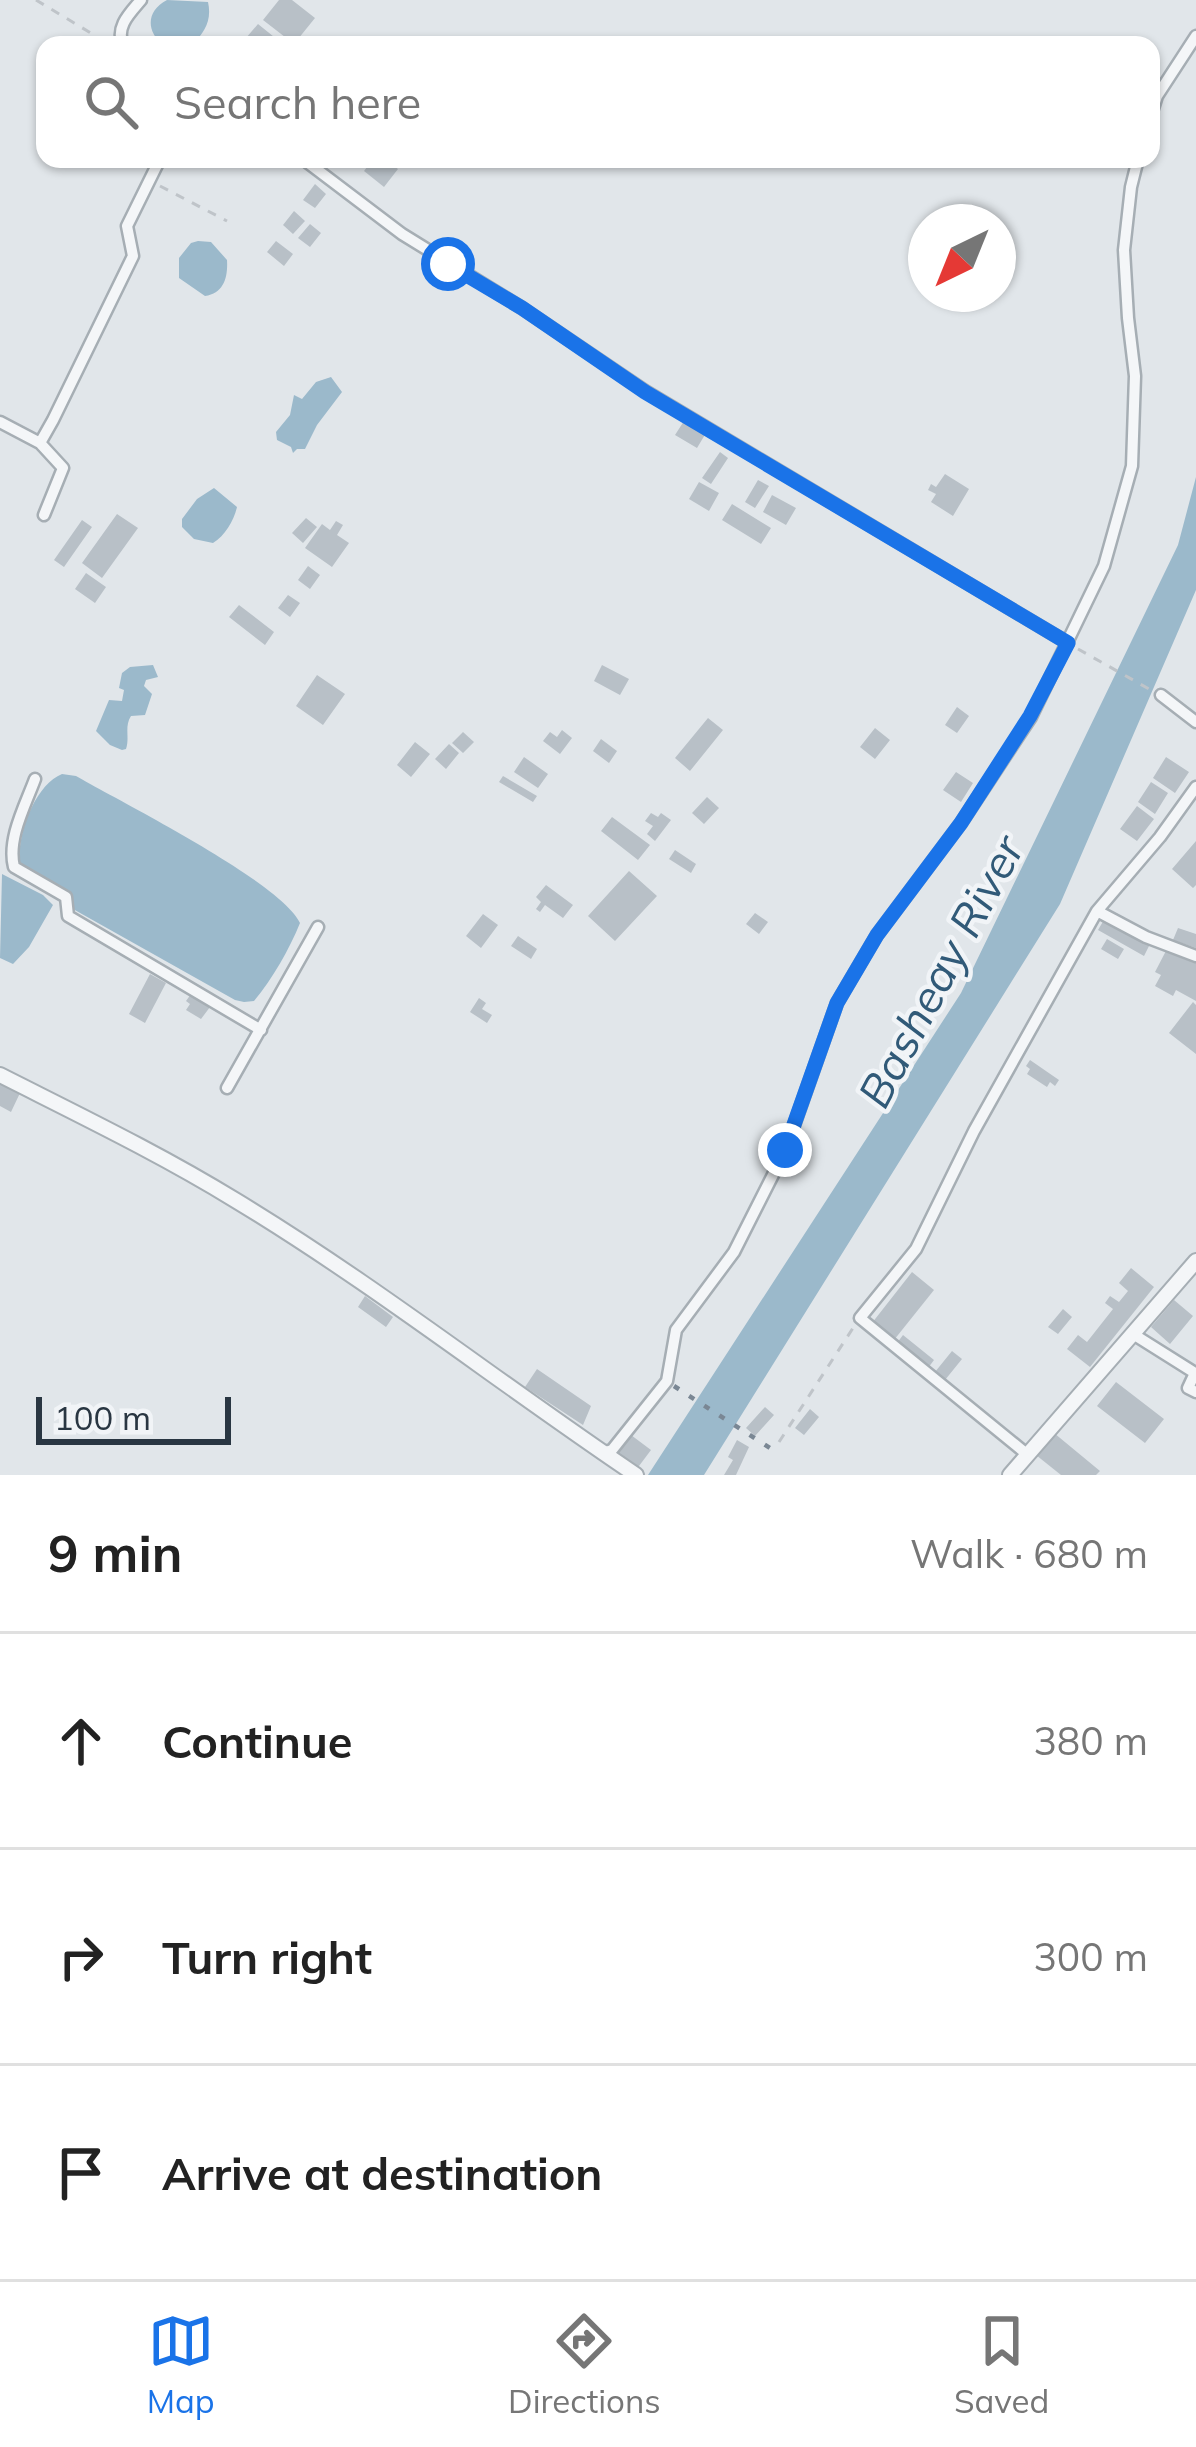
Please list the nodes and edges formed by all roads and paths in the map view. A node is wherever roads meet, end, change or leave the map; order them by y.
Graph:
1 (37, 0) edge
2 (141, 0) edge
3 (96, 36) edge
4 (120, 36) edge
5 (1196, 36) edge
6 (1160, 91) edge
7 (155, 168) edge
8 (315, 168) edge
9 (1136, 168) edge
10 (149, 179) junction
11 (227, 221) dead end
12 (0, 422) edge
13 (40, 443) junction
14 (44, 515) dead end
15 (1068, 643) junction
16 (1161, 695) joint
17 (1196, 722) edge
18 (34, 779) dead end
19 (1196, 788) edge
20 (1097, 911) junction
21 (318, 927) dead end
22 (1196, 956) edge
23 (261, 1030) junction
24 (0, 1075) edge
25 (227, 1088) dead end
26 (1196, 1262) edge
27 (860, 1318) junction
28 (1133, 1334) junction
29 (1196, 1392) edge
30 (779, 1442) dead end
31 (1028, 1455) junction
32 (606, 1456) junction
33 (636, 1475) edge
34 (1010, 1475) edge

1 - 3 path
2 - 4 street
5 - 6 street
7 - 10 street
8 - 15 street
9 - 15 street
10 - 11 path
10 - 13 street
12 - 13 street
13 - 14 street
15 - 16 path
15 - 32 street
16 - 17 street
18 - 23 street
19 - 20 street
20 - 22 street
20 - 27 street
21 - 23 street
23 - 25 street
24 - 32 street
26 - 28 street
27 - 30 path
27 - 31 street
28 - 29 street
28 - 31 street
31 - 34 street
32 - 33 street

